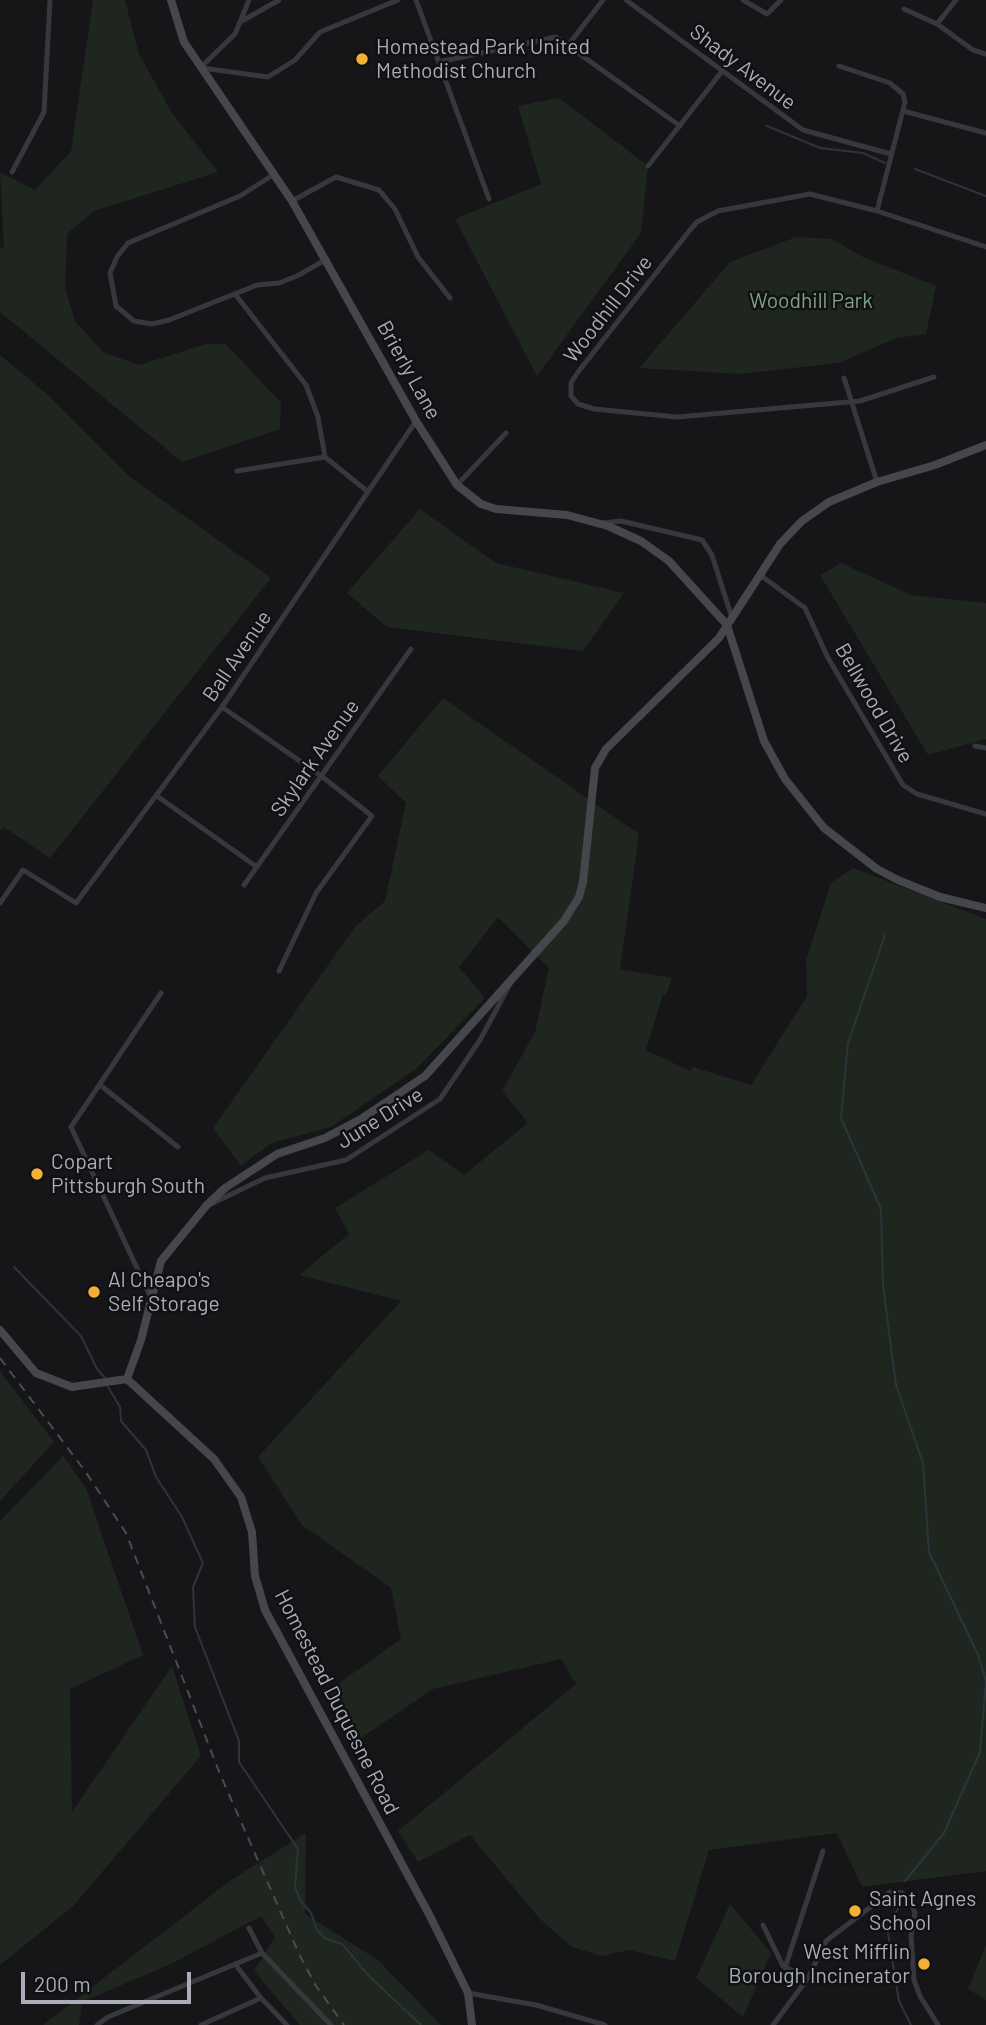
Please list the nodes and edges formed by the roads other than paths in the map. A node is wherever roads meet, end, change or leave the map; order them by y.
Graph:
1 (50, 0) edge
2 (171, 0) edge
3 (249, 0) edge
4 (279, 0) edge
5 (398, 0) edge
6 (416, 0) edge
7 (603, 0) edge
8 (625, 0) edge
9 (743, 0) edge
10 (781, 0) edge
11 (956, 0) edge
12 (904, 9) dead end
13 (242, 21) junction
14 (937, 24) junction
15 (569, 44) junction
16 (986, 54) edge
17 (439, 62) junction
18 (839, 66) dead end
19 (200, 68) junction
20 (723, 70) junction
21 (903, 111) junction
22 (680, 126) junction
23 (986, 133) edge
24 (891, 154) junction
25 (648, 166) dead end
26 (12, 172) dead end
27 (273, 175) junction
28 (489, 199) dead end
29 (292, 201) junction
30 (877, 211) junction
31 (986, 247) edge
32 (327, 259) junction
33 (235, 294) junction
34 (450, 298) dead end
35 (934, 377) dead end
36 (844, 378) dead end
37 (852, 402) junction
38 (416, 421) junction
39 (506, 433) dead end
40 (986, 445) edge
41 (325, 457) junction
42 (237, 471) dead end
43 (877, 482) junction
44 (457, 485) junction
45 (367, 491) junction
46 (600, 524) junction
47 (760, 575) junction
48 (730, 622) junction
49 (411, 649) dead end
50 (222, 707) junction
51 (975, 746) dead end
52 (986, 748) edge
53 (320, 775) junction
54 (157, 796) junction
55 (986, 814) edge
56 (257, 867) junction
57 (244, 885) dead end
58 (0, 903) edge
59 (986, 908) edge
60 (279, 971) dead end
61 (512, 982) junction
62 (161, 993) dead end
63 (100, 1084) junction
64 (178, 1147) dead end
65 (206, 1206) junction
66 (151, 1298) junction
67 (0, 1330) edge
68 (127, 1379) junction
69 (823, 1851) dead end
70 (763, 1925) dead end
71 (249, 1928) dead end
72 (262, 1953) junction
73 (235, 1964) junction
74 (785, 1968) junction
75 (808, 1978) junction
76 (468, 1993) junction
77 (261, 1998) junction
78 (97, 2025) edge
79 (201, 2025) edge
80 (287, 2025) edge
81 (331, 2025) edge
82 (472, 2025) edge
83 (605, 2025) edge
84 (773, 2025) edge
85 (938, 2025) edge

1 - 26 street
2 - 19 street, Brierly Lane
3 - 13 street
4 - 13 street
5 - 19 street
6 - 17 street
7 - 15 street
8 - 20 street, Shady Avenue
9 - 10 street
11 - 14 street
12 - 14 street
13 - 19 street
14 - 16 street
15 - 17 street
15 - 22 street
17 - 28 street
18 - 21 street
19 - 27 street, Brierly Lane
20 - 22 street
20 - 24 street, Shady Avenue
21 - 23 street
21 - 24 street
22 - 25 street
24 - 30 street
27 - 29 street, Brierly Lane
27 - 33 street
29 - 32 street, Brierly Lane
29 - 34 street
30 - 31 street, Woodhill Drive
30 - 37 street, Woodhill Drive
32 - 33 street
32 - 38 street, Brierly Lane
33 - 41 street
35 - 37 street, Woodhill Drive
36 - 37 street
37 - 43 street
38 - 44 street, Brierly Lane
38 - 45 street, Ball Avenue
39 - 44 street
40 - 43 street
41 - 42 street
41 - 45 street
43 - 47 street
44 - 46 street, Brierly Lane
45 - 50 street, Ball Avenue
46 - 48 street, Brierly Lane
46 - 48 street
47 - 48 street
47 - 55 street, Bellwood Drive
48 - 59 street
48 - 61 street
49 - 53 street, Skylark Avenue
50 - 53 street
50 - 54 street, Ball Avenue
51 - 52 street
53 - 56 street, Skylark Avenue
53 - 60 street
54 - 56 street
54 - 58 street, Ball Avenue
56 - 57 street, Skylark Avenue
61 - 65 street
61 - 65 street, June Drive
62 - 63 street
63 - 64 street
63 - 66 street
65 - 66 street
66 - 68 street
67 - 68 street
68 - 76 street, Homestead Duquesne Road
69 - 74 street
70 - 74 street
71 - 72 street
72 - 73 street
72 - 81 street
73 - 77 street
73 - 78 street
74 - 75 street
75 - 84 street
75 - 85 street
76 - 82 street, Homestead Duquesne Road
76 - 83 street
77 - 79 street
77 - 80 street

